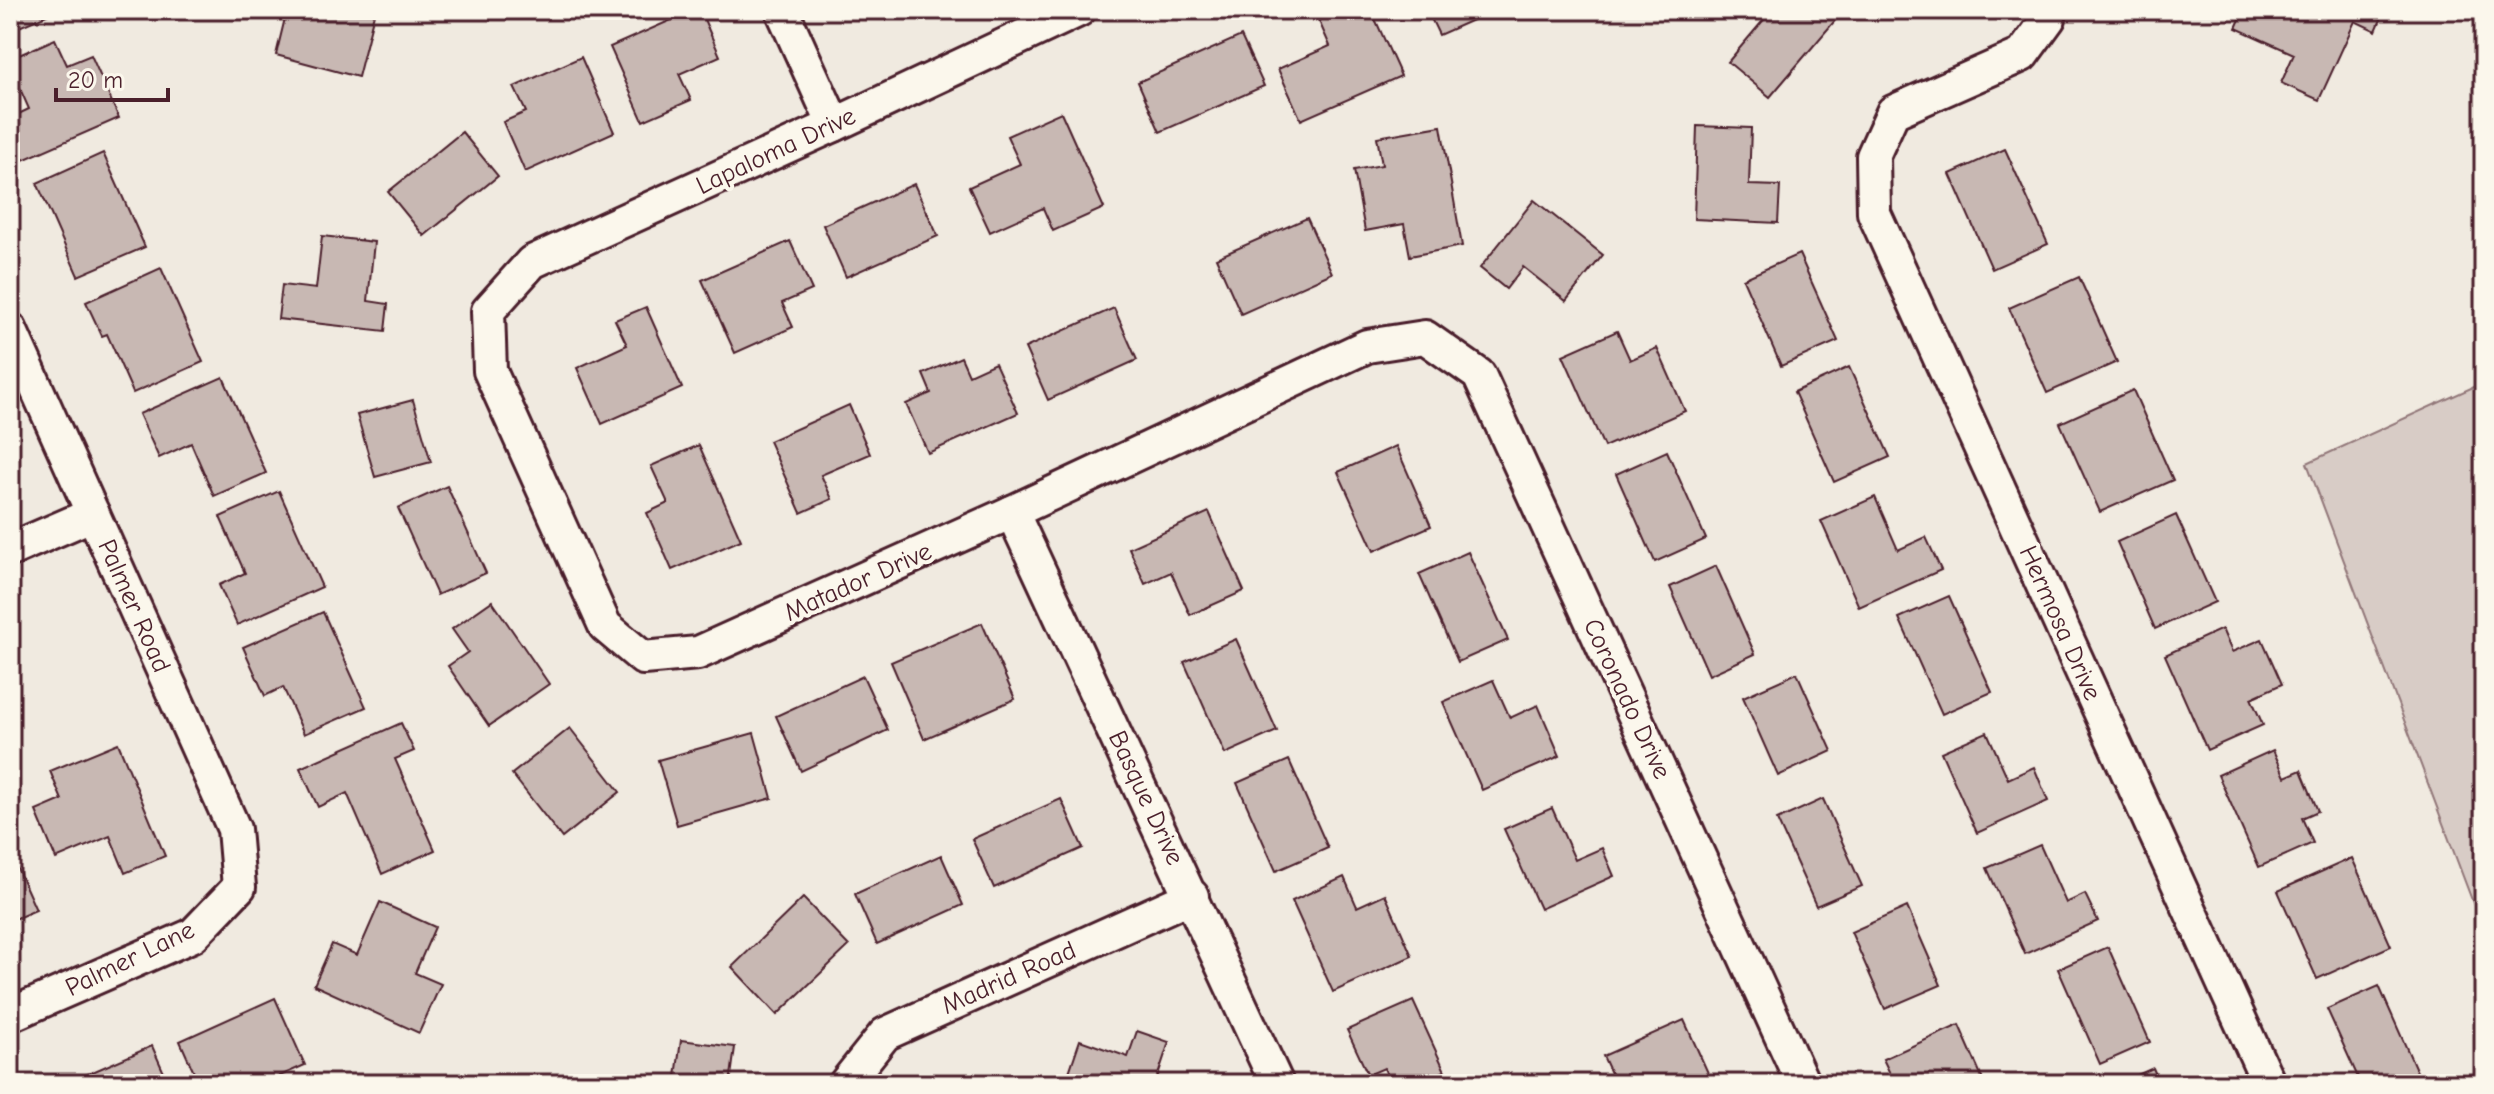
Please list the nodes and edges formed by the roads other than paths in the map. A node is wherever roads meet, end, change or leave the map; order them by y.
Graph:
1 (782, 10) edge
2 (1079, 10) edge
3 (2047, 10) edge
4 (834, 125) junction
5 (488, 311) joint
6 (10, 329) edge
7 (1425, 337) joint
8 (1012, 512) junction
9 (93, 514) junction
10 (10, 550) edge
11 (239, 887) joint
12 (1192, 896) junction
13 (10, 1015) edge
14 (845, 1084) edge
15 (1277, 1084) edge
16 (1803, 1084) edge
17 (2269, 1084) edge

1 - 4 street
2 - 4 street, Lapaloma Drive
3 - 17 street, Hermosa Drive
4 - 5 street, Lapaloma Drive
5 - 8 street, Matador Drive
6 - 9 street, Palmer Road
7 - 8 street, Matador Drive
7 - 16 street, Coronado Drive
8 - 12 street, Basque Drive
9 - 10 street
9 - 11 street, Palmer Road
11 - 13 street, Palmer Lane
12 - 14 street, Madrid Road
12 - 15 street, Basque Drive

